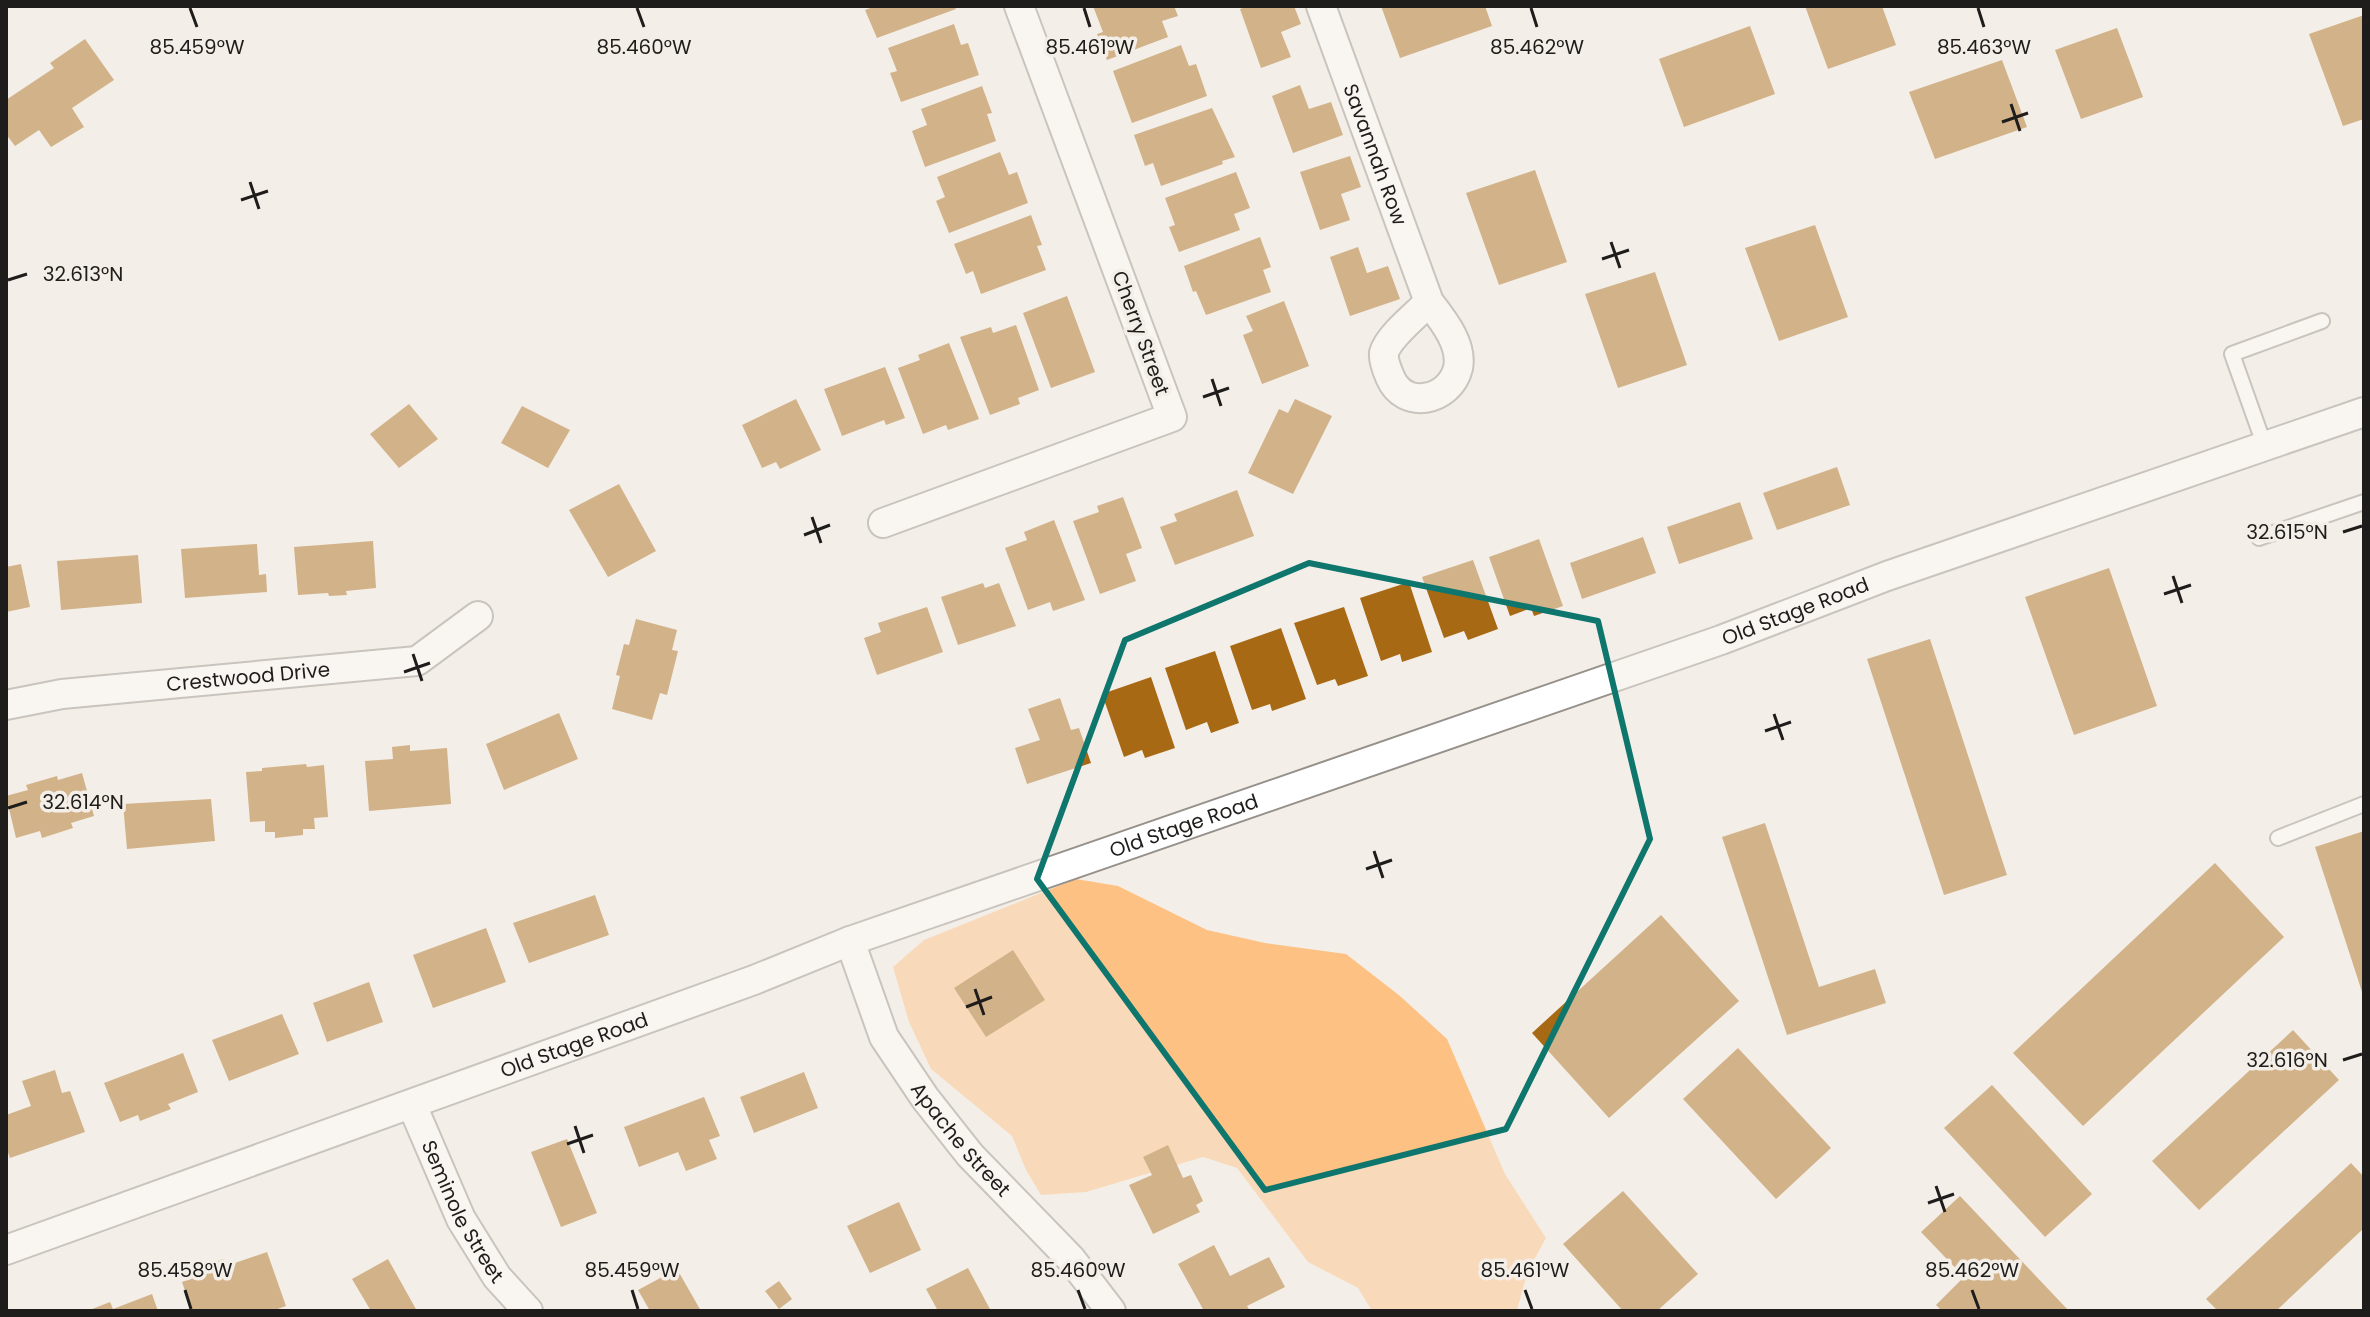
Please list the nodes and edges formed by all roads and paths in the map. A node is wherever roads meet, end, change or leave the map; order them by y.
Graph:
1 (1019, 6) edge
2 (1321, 6) edge
3 (1429, 302) dead end
4 (2322, 321) dead end
5 (2364, 412) edge
6 (2265, 447) junction
7 (2364, 502) edge
8 (883, 523) dead end
9 (2259, 538) dead end
10 (478, 616) dead end
11 (6, 705) edge
12 (2364, 804) edge
13 (2278, 838) dead end
14 (850, 941) junction
15 (412, 1105) junction
16 (6, 1250) edge
17 (528, 1311) edge
18 (1111, 1311) edge

1 - 8 street, Cherry Street
2 - 3 street, Savannah Row
4 - 6 lane
5 - 6 street, Old Stage Road
6 - 14 street, Old Stage Road
7 - 9 lane
10 - 11 street, Crestwood Drive
12 - 13 lane
14 - 15 street, Old Stage Road
14 - 18 street, Apache Street
15 - 16 street, Old Stage Road
15 - 17 street, Seminole Street

